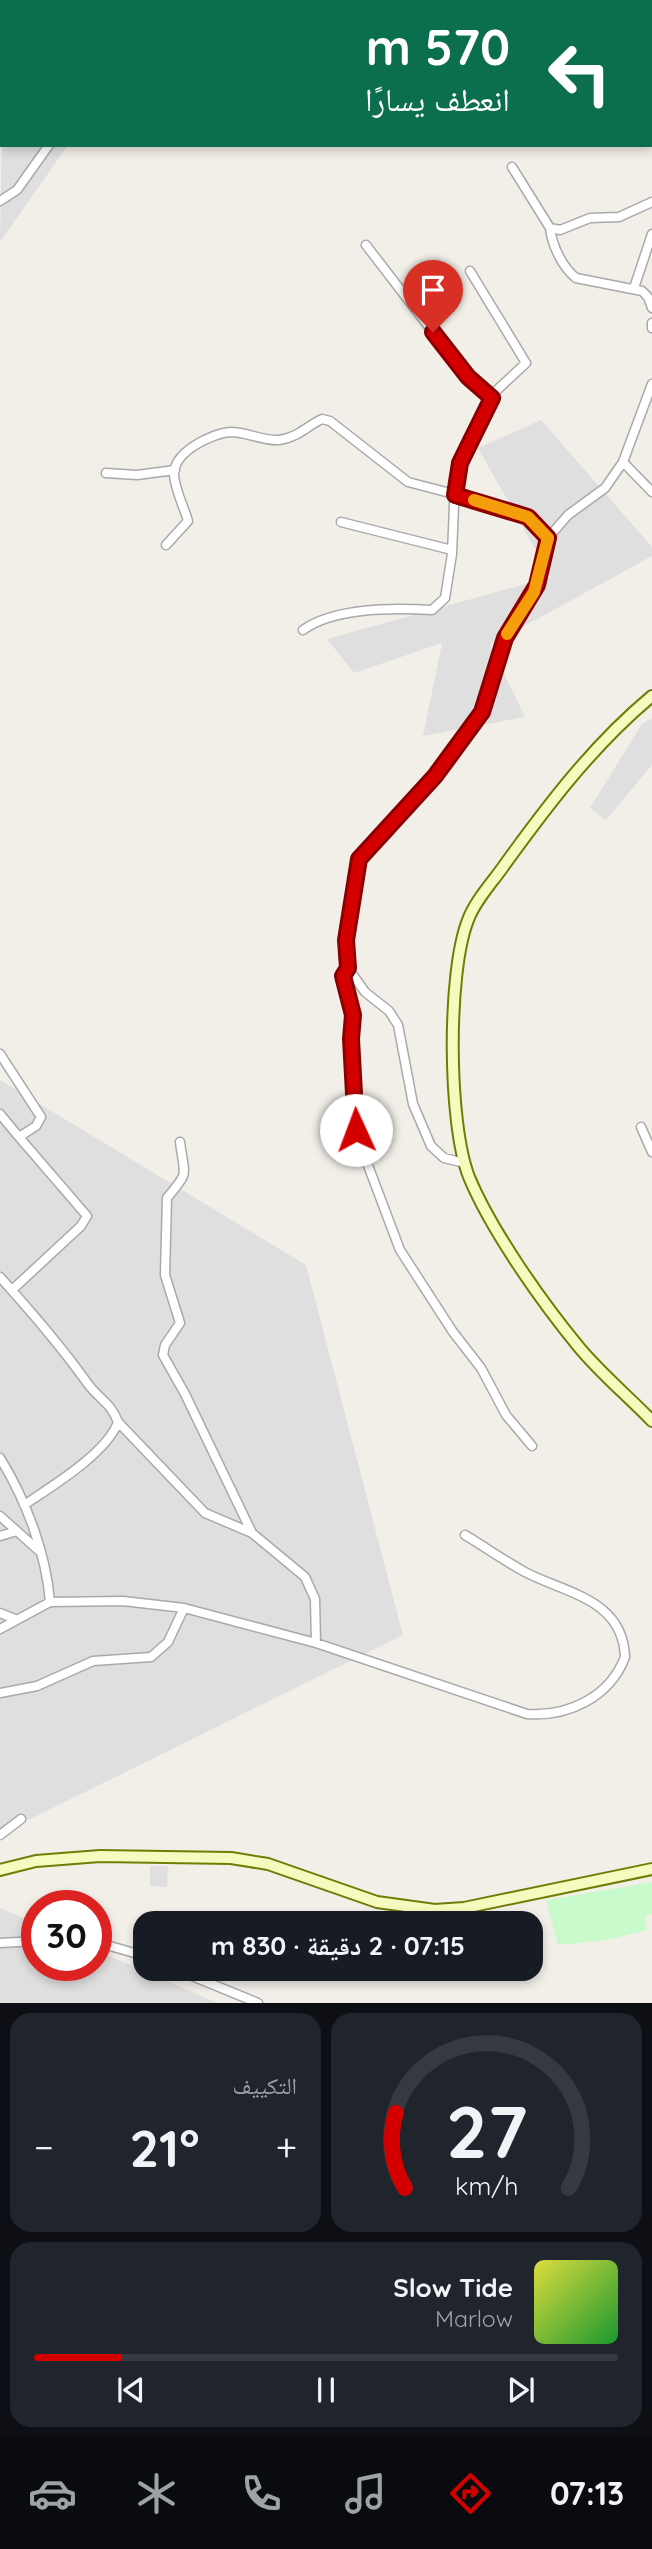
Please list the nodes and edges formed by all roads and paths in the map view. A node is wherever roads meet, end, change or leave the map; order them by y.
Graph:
1 (48, 147) edge
2 (512, 167) dead end
3 (0, 201) edge
4 (652, 202) edge
5 (550, 228) junction
6 (652, 234) edge
7 (366, 246) dead end
8 (470, 271) dead end
9 (634, 288) junction
10 (652, 308) edge
11 (652, 323) edge
12 (652, 328) edge
13 (652, 384) edge
14 (492, 398) junction
15 (623, 462) junction
16 (174, 470) junction
17 (106, 473) dead end
18 (652, 492) edge
19 (455, 495) junction
20 (341, 522) dead end
21 (548, 538) junction
22 (166, 545) dead end
23 (452, 550) junction
24 (303, 630) dead end
25 (652, 696) edge
26 (348, 968) junction
27 (0, 1054) edge
28 (0, 1114) edge
29 (641, 1127) dead end
30 (19, 1138) junction
31 (180, 1142) dead end
32 (652, 1152) edge
33 (465, 1163) junction
34 (1, 1279) edge
35 (12, 1290) junction
36 (118, 1422) junction
37 (652, 1422) edge
38 (532, 1446) dead end
39 (0, 1458) edge
40 (24, 1506) junction
41 (0, 1516) edge
42 (17, 1531) junction
43 (252, 1533) junction
44 (466, 1535) dead end
45 (0, 1536) edge
46 (38, 1550) junction
47 (50, 1602) junction
48 (184, 1608) junction
49 (0, 1613) edge
50 (15, 1619) junction
51 (0, 1629) edge
52 (316, 1643) junction
53 (0, 1693) edge
54 (21, 1819) dead end
55 (0, 1835) edge
56 (652, 1869) edge
57 (0, 1870) edge
58 (21, 1942) edge
59 (0, 1943) edge
60 (112, 1947) edge
61 (133, 1953) edge
62 (204, 1981) edge
63 (258, 2003) edge

1 - 3 street
2 - 5 street
4 - 5 street
5 - 9 street
6 - 9 street
7 - 14 street
8 - 14 street
9 - 10 street
11 - 12 street
13 - 15 street
14 - 19 street
15 - 18 street
15 - 21 street
16 - 17 street
16 - 19 street
16 - 22 street
19 - 21 street
19 - 23 street
20 - 23 street
21 - 26 street
23 - 24 street
25 - 33 main road
26 - 33 street
26 - 38 street
27 - 30 street
28 - 30 street
29 - 32 street
30 - 35 street
31 - 43 street
33 - 37 main road
34 - 35 street
35 - 36 street
36 - 40 street
36 - 43 street
39 - 40 street
40 - 46 street
41 - 42 street
42 - 45 street
42 - 46 street
43 - 52 street
44 - 52 street
46 - 47 street
47 - 48 street
47 - 50 street
48 - 52 street
48 - 53 street
49 - 50 street
50 - 51 street
54 - 55 street
56 - 57 main road
58 - 59 street
60 - 61 street
62 - 63 street

